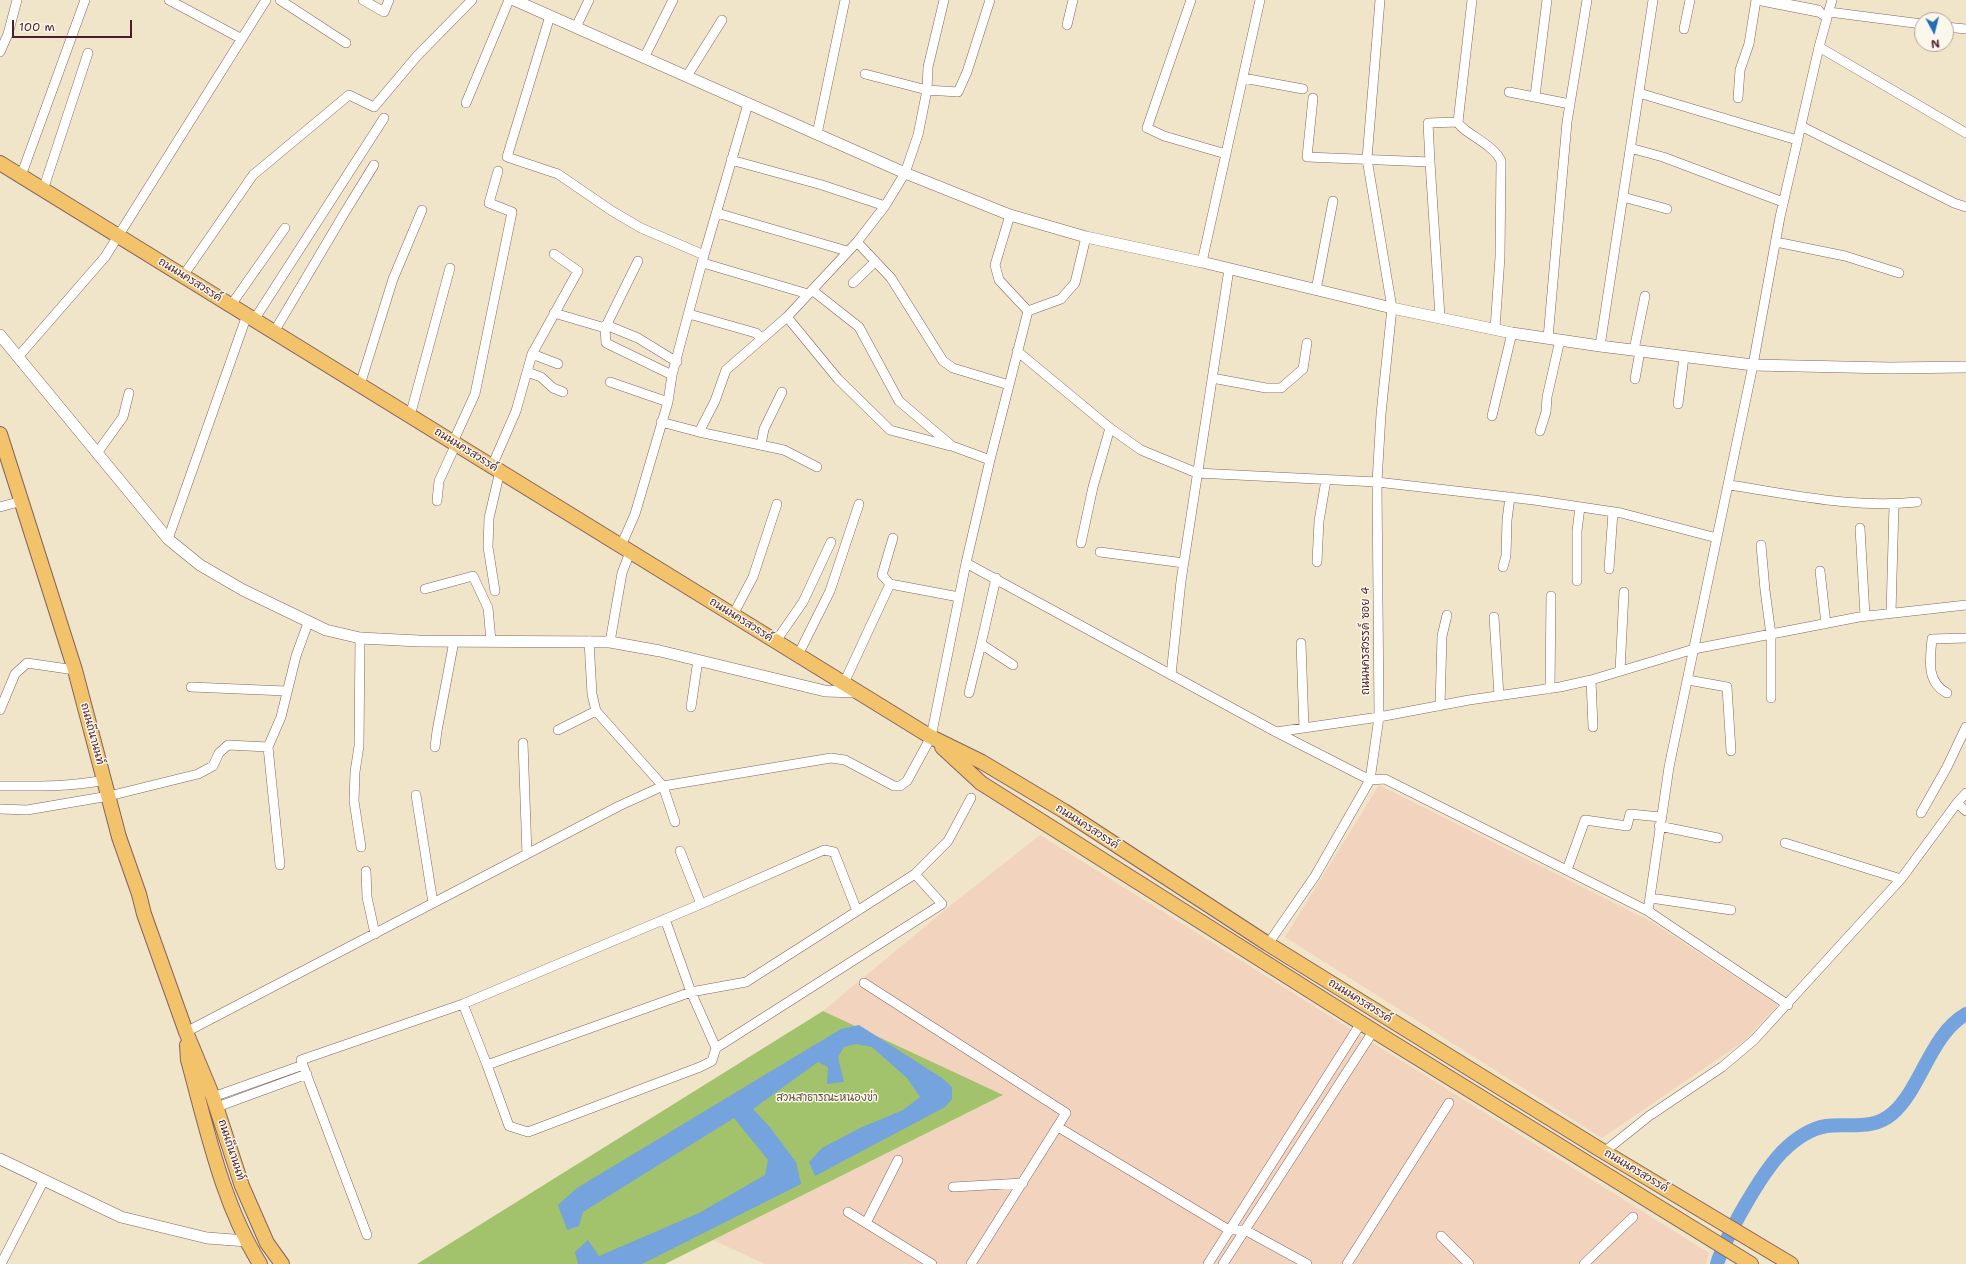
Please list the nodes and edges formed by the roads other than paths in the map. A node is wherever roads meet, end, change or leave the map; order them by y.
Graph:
1 (17, 0) edge
2 (85, 0) edge
3 (169, 0) edge
4 (266, 0) edge
5 (280, 0) edge
6 (363, 0) edge
7 (389, 0) edge
8 (472, 0) edge
9 (509, 0) edge
10 (514, 0) edge
11 (589, 0) edge
12 (674, 0) edge
13 (845, 0) edge
14 (944, 0) edge
15 (990, 0) edge
16 (1073, 0) edge
17 (1191, 0) edge
18 (1260, 0) edge
19 (1380, 0) edge
20 (1472, 0) edge
21 (1547, 0) edge
22 (1587, 0) edge
23 (1653, 0) edge
24 (1690, 0) edge
25 (1756, 0) edge
26 (1762, 0) edge
27 (1832, 0) edge
28 (1825, 14) junction
29 (550, 16) junction
30 (722, 20) dead end
31 (1914, 23) edge
32 (1067, 25) dead end
33 (576, 27) junction
34 (1954, 28) edge
35 (1684, 29) dead end
36 (1966, 29) edge
37 (242, 39) junction
38 (346, 43) dead end
39 (1819, 47) junction
40 (0, 52) edge
41 (88, 53) dead end
42 (644, 58) junction
43 (865, 74) dead end
44 (687, 76) junction
45 (1243, 78) junction
46 (1303, 89) dead end
47 (927, 90) junction
48 (1509, 92) dead end
49 (1638, 93) junction
50 (1535, 96) junction
51 (1313, 98) dead end
52 (1738, 98) dead end
53 (466, 103) dead end
54 (748, 104) junction
55 (1570, 104) junction
56 (384, 118) dead end
57 (1458, 122) junction
58 (1801, 126) junction
59 (1966, 133) edge
60 (817, 134) junction
61 (1797, 140) junction
62 (1630, 148) junction
63 (1226, 154) junction
64 (1367, 159) junction
65 (731, 160) junction
66 (1430, 162) junction
67 (0, 163) edge
68 (374, 165) dead end
69 (498, 171) dead end
70 (905, 173) junction
71 (21, 176) junction
72 (43, 190) junction
73 (1623, 197) junction
74 (1333, 201) dead end
75 (1783, 202) junction
76 (885, 206) junction
77 (1966, 207) edge
78 (1667, 209) dead end
79 (422, 210) dead end
80 (717, 213) junction
81 (1010, 215) junction
82 (285, 228) dead end
83 (119, 237) junction
84 (1086, 237) junction
85 (857, 242) junction
86 (1776, 242) junction
87 (848, 251) junction
88 (554, 254) dead end
89 (704, 259) junction
90 (638, 261) dead end
91 (875, 262) junction
92 (1202, 262) junction
93 (450, 268) dead end
94 (1228, 269) junction
95 (1899, 274) dead end
96 (183, 276) junction
97 (853, 283) dead end
98 (1316, 290) junction
99 (810, 292) junction
100 (1646, 296) dead end
101 (231, 305) junction
102 (1392, 308) junction
103 (1028, 311) junction
104 (554, 313) junction
105 (690, 314) junction
106 (250, 317) junction
107 (787, 317) junction
108 (1440, 317) junction
109 (606, 326) junction
110 (1495, 329) junction
111 (274, 332) junction
112 (1512, 333) junction
113 (0, 335) edge
114 (1548, 338) junction
115 (762, 339) junction
116 (1560, 340) junction
117 (1307, 343) dead end
118 (1600, 346) junction
119 (1017, 351) junction
120 (1637, 351) junction
121 (532, 354) junction
122 (18, 357) junction
123 (1684, 357) junction
124 (676, 362) junction
125 (558, 364) dead end
126 (1753, 365) junction
127 (1966, 367) edge
128 (527, 372) junction
129 (672, 375) junction
130 (1212, 378) junction
131 (1635, 379) dead end
132 (610, 382) dead end
133 (360, 385) junction
134 (1009, 385) junction
135 (563, 392) dead end
136 (782, 392) dead end
137 (129, 393) dead end
138 (668, 402) junction
139 (1678, 404) dead end
140 (410, 416) junction
141 (1492, 416) dead end
142 (661, 422) junction
143 (1110, 428) junction
144 (1540, 431) dead end
145 (699, 432) junction
146 (0, 434) edge
147 (454, 443) junction
148 (761, 445) junction
149 (952, 446) junction
150 (97, 453) junction
151 (990, 460) junction
152 (816, 467) dead end
153 (496, 469) junction
154 (1197, 474) junction
155 (1326, 480) junction
156 (1377, 482) junction
157 (1729, 485) junction
158 (1510, 497) junction
159 (22, 501) junction
160 (437, 501) dead end
161 (1917, 502) dead end
162 (777, 504) dead end
163 (859, 504) dead end
164 (1894, 505) junction
165 (0, 507) edge
166 (1580, 507) junction
167 (1613, 512) junction
168 (1860, 528) dead end
169 (893, 538) dead end
170 (1717, 538) junction
171 (168, 539) junction
172 (831, 542) dead end
173 (1081, 543) dead end
174 (1761, 545) dead end
175 (626, 549) junction
176 (1100, 552) dead end
177 (1317, 562) dead end
178 (966, 563) junction
179 (1184, 563) junction
180 (1503, 567) dead end
181 (1609, 568) dead end
182 (1820, 571) dead end
183 (996, 578) junction
184 (1577, 581) dead end
185 (890, 584) junction
186 (425, 588) dead end
187 (495, 591) dead end
188 (1624, 592) dead end
189 (1551, 596) dead end
190 (959, 597) junction
191 (1966, 604) edge
192 (1891, 613) junction
193 (733, 615) junction
194 (1447, 615) dead end
195 (1865, 616) junction
196 (1494, 617) dead end
197 (308, 623) junction
198 (1826, 624) junction
199 (1771, 635) junction
200 (360, 638) junction
201 (1966, 638) edge
202 (454, 641) junction
203 (491, 641) junction
204 (589, 641) junction
205 (776, 641) junction
206 (610, 642) junction
207 (1301, 643) dead end
208 (981, 644) junction
209 (1694, 649) junction
210 (798, 655) junction
211 (698, 660) junction
212 (1014, 665) dead end
213 (75, 670) junction
214 (1620, 671) junction
215 (1171, 675) junction
216 (1591, 680) junction
217 (1688, 680) junction
218 (844, 683) junction
219 (191, 687) dead end
220 (1550, 689) junction
221 (286, 691) junction
222 (858, 692) junction
223 (969, 693) dead end
224 (1947, 693) dead end
225 (1499, 696) junction
226 (1771, 698) dead end
227 (1440, 706) junction
228 (691, 707) dead end
229 (0, 710) edge
230 (596, 711) junction
231 (1379, 718) junction
232 (1593, 727) dead end
233 (1966, 727) edge
234 (1304, 728) junction
235 (558, 730) dead end
236 (1276, 732) junction
237 (931, 737) junction
238 (523, 743) dead end
239 (268, 747) junction
240 (435, 747) dead end
241 (1731, 751) dead end
242 (982, 762) junction
243 (972, 777) junction
244 (104, 780) junction
245 (1370, 780) junction
246 (0, 786) edge
247 (663, 786) junction
248 (1966, 793) edge
249 (416, 795) dead end
250 (109, 796) junction
251 (971, 798) dead end
252 (1956, 803) junction
253 (0, 809) edge
254 (1966, 811) edge
255 (1920, 813) dead end
256 (1660, 817) junction
257 (675, 822) dead end
258 (1659, 826) junction
259 (1718, 838) dead end
260 (1785, 842) dead end
261 (361, 847) dead end
262 (680, 851) dead end
263 (527, 854) junction
264 (280, 865) dead end
265 (1567, 870) junction
266 (366, 871) dead end
267 (915, 874) junction
268 (1901, 880) junction
269 (1651, 898) junction
270 (433, 903) junction
271 (701, 904) junction
272 (1648, 910) junction
273 (1730, 910) dead end
274 (857, 911) junction
275 (665, 920) junction
276 (375, 934) junction
277 (1268, 944) junction
278 (864, 983) dead end
279 (692, 992) junction
280 (463, 1004) junction
281 (1788, 1005) junction
282 (1362, 1023) junction
283 (1374, 1030) junction
284 (186, 1032) junction
285 (716, 1048) junction
286 (487, 1065) junction
287 (305, 1070) junction
288 (1312, 1101) junction
289 (215, 1102) junction
290 (1449, 1103) dead end
291 (1323, 1108) junction
292 (1548, 1117) junction
293 (222, 1123) junction
294 (1058, 1126) junction
295 (207, 1128) junction
296 (1539, 1132) junction
297 (1286, 1141) junction
298 (1298, 1148) junction
299 (1604, 1152) junction
300 (0, 1158) edge
301 (898, 1160) dead end
302 (1264, 1176) junction
303 (44, 1180) junction
304 (1275, 1183) junction
305 (1023, 1184) junction
306 (953, 1187) dead end
307 (848, 1212) dead end
308 (1633, 1217) dead end
309 (866, 1223) junction
310 (1229, 1230) junction
311 (1245, 1230) junction
312 (367, 1235) dead end
313 (1441, 1236) dead end
314 (247, 1241) junction
315 (1, 1264) edge
316 (260, 1264) edge
317 (282, 1264) edge
318 (932, 1264) edge
319 (971, 1264) edge
320 (1208, 1264) edge
321 (1223, 1264) edge
322 (1307, 1264) edge
323 (1347, 1264) edge
324 (1469, 1264) edge
325 (1584, 1264) edge
326 (1751, 1264) edge
327 (1791, 1264) edge

1 - 40 street
2 - 71 street
3 - 37 street
4 - 37 street
5 - 38 street
6 - 7 street
8 - 96 street
9 - 53 street
10 - 29 street
11 - 33 street
12 - 42 street
13 - 60 street
14 - 47 street
15 - 47 street
16 - 32 street
17 - 63 street
18 - 45 street
19 - 64 street, ถนนนครสวรรค์ ซอย 4
20 - 57 street
21 - 50 street
22 - 55 street
23 - 49 street
24 - 35 street
25 - 52 street
26 - 28 street
27 - 28 street
28 - 31 street
28 - 39 street
29 - 33 street
29 - 89 street
30 - 44 street
33 - 42 street
34 - 36 street
37 - 83 street
39 - 58 street
39 - 59 street
41 - 72 street
42 - 44 street
43 - 47 street
44 - 54 street
45 - 46 street
45 - 63 street
47 - 70 street
48 - 50 street
49 - 61 street
49 - 62 street
50 - 55 street
51 - 64 street
54 - 60 street
54 - 65 street
55 - 114 street
56 - 106 street
57 - 66 street
57 - 110 street
58 - 61 street
58 - 77 street
60 - 70 street
61 - 75 street
62 - 73 street
62 - 75 street
63 - 92 street
64 - 66 street
64 - 102 street, ถนนนครสวรรค์ ซอย 4
65 - 76 street
65 - 80 street
66 - 108 street
67 - 71 main road, ถนนนครสวรรค์
68 - 111 street
69 - 147 street
70 - 76 street
70 - 81 street
71 - 72 main road, ถนนนครสวรรค์
72 - 83 main road, ถนนนครสวรรค์
73 - 78 street
73 - 118 street
74 - 98 street
75 - 86 street
76 - 85 street
79 - 133 street
80 - 87 street
80 - 89 street
81 - 84 street
81 - 103 street
82 - 101 street
83 - 96 main road, ถนนนครสวรรค์
83 - 122 street
84 - 92 street
84 - 103 street
85 - 87 street
85 - 91 street
86 - 95 street
86 - 126 street
87 - 99 street
88 - 104 street
89 - 99 street
89 - 105 street
90 - 109 street
91 - 97 street
91 - 134 street
92 - 94 street
93 - 140 street
94 - 98 street
94 - 130 street
96 - 101 main road, ถนนนครสวรรค์
98 - 102 street
99 - 107 street
99 - 149 street
100 - 120 street
101 - 106 main road, ถนนนครสวรรค์
102 - 108 street
102 - 156 street, ถนนนครสวรรค์ ซอย 4
103 - 119 street
104 - 109 street
104 - 121 street
105 - 115 street
105 - 124 street
106 - 111 main road, ถนนนครสวรรค์
106 - 171 street
107 - 115 street
107 - 149 street
108 - 110 street
109 - 124 street
109 - 129 street
110 - 112 street
111 - 133 main road, ถนนนครสวรรค์
112 - 114 street
112 - 141 street
113 - 122 street
114 - 116 street
115 - 145 street
116 - 118 street
116 - 144 street
117 - 130 street
118 - 120 street
119 - 134 street
119 - 143 street
120 - 123 street
120 - 131 street
121 - 125 street
121 - 128 street
122 - 150 street
123 - 126 street
123 - 139 street
124 - 129 street
126 - 127 street
126 - 157 street
128 - 135 street
128 - 153 street
129 - 138 street
130 - 154 street
132 - 138 street
133 - 140 main road, ถนนนครสวรรค์
134 - 151 street
136 - 148 street
137 - 150 street
138 - 142 street
140 - 147 main road, ถนนนครสวรรค์
142 - 145 street
142 - 175 street
143 - 154 street
143 - 173 street
145 - 148 street
146 - 159 main road, ถนนถีนานนท์
147 - 153 main road, ถนนนครสวรรค์
147 - 160 street
148 - 152 street
149 - 151 street
150 - 171 street
151 - 178 street
153 - 175 main road, ถนนนครสวรรค์
153 - 187 street
154 - 155 street
154 - 179 street
155 - 156 street
155 - 177 street
156 - 158 street
156 - 231 street, ถนนนครสวรรค์ ซอย 4
157 - 164 street
157 - 170 street
158 - 166 street
158 - 180 street
159 - 165 street
159 - 213 main road, ถนนถีนานนท์
161 - 164 street
162 - 193 street
163 - 210 street
164 - 192 street
166 - 167 street
166 - 184 street
167 - 170 street
167 - 181 street
168 - 195 street
169 - 185 street
170 - 209 street
171 - 197 street
172 - 205 street
174 - 199 street
175 - 193 main road, ถนนนครสวรรค์
175 - 206 street
176 - 179 street
178 - 183 street
178 - 190 street
179 - 215 street
182 - 198 street
183 - 208 street
183 - 215 street
185 - 190 street
185 - 218 street
186 - 203 street
188 - 214 street
189 - 220 street
190 - 237 street
191 - 192 street
192 - 195 street
193 - 205 main road, ถนนนครสวรรค์
194 - 227 street
195 - 198 street
196 - 225 street
197 - 200 street
197 - 221 street
198 - 199 street
199 - 209 street
199 - 226 street
200 - 202 street
200 - 261 street
201 - 224 street
202 - 203 street
202 - 240 street
203 - 204 street
204 - 206 street
204 - 230 street
205 - 210 main road, ถนนนครสวรรค์
206 - 211 street
207 - 234 street
208 - 212 street
208 - 223 street
209 - 214 street
209 - 217 street
210 - 218 main road, ถนนนครสวรรค์
211 - 222 street
211 - 228 street
213 - 229 street
213 - 244 main road, ถนนถีนานนท์
214 - 216 street
215 - 236 street
216 - 220 street
216 - 232 street
217 - 241 street
217 - 256 street
218 - 222 main road, ถนนนครสวรรค์
219 - 221 street
220 - 225 street
221 - 239 street
222 - 237 main road, ถนนนครสวรรค์
225 - 227 street
227 - 231 street
230 - 235 street
230 - 247 street
231 - 234 street
231 - 245 street, ถนนนครสวรรค์ ซอย 4
233 - 255 street
234 - 236 street
236 - 245 street
237 - 242 main road, ถนนนครสวรรค์
237 - 243 main road, ถนนนครสวรรค์
237 - 247 street
238 - 263 street
239 - 250 street
239 - 264 street
242 - 243 main road
242 - 277 main road, ถนนนครสวรรค์
243 - 282 main road, ถนนนครสวรรค์
244 - 246 street
244 - 250 main road, ถนนถีนานนท์
245 - 265 street
245 - 277 street, ถนนนครสวรรค์ ซอย 4
247 - 257 street
247 - 263 street
248 - 252 street
249 - 270 street
250 - 253 street
250 - 284 main road, ถนนถีนานนท์
251 - 267 street
252 - 254 street
252 - 268 street
256 - 258 street
256 - 265 street
258 - 259 street
258 - 269 street
260 - 268 street
262 - 271 street
263 - 270 street
265 - 272 street
266 - 276 street
267 - 274 street
267 - 285 street
268 - 281 street
269 - 272 street
269 - 273 street
270 - 276 street
271 - 274 street
271 - 275 street
272 - 281 street
274 - 279 street
275 - 279 street
275 - 280 street
276 - 284 street
277 - 292 main road, ถนนนครสวรรค์
278 - 294 street
279 - 285 street
279 - 286 street
280 - 286 street
280 - 287 street
281 - 299 street
282 - 283 main road, ถนนนครสวรรค์
282 - 288 street
283 - 291 street
283 - 296 main road, ถนนนครสวรรค์
284 - 289 main road, ถนนถีนานนท์
284 - 295 main road, ถนนถีนานนท์
285 - 286 street
287 - 289 street
287 - 312 street
288 - 291 street
288 - 297 street
289 - 293 main road, ถนนถีนานนท์
290 - 323 street
291 - 298 street
292 - 296 main road
292 - 299 main road, ถนนนครสวรรค์
293 - 295 main road
293 - 317 main road, ถนนถีนานนท์
294 - 305 street
294 - 310 street
295 - 314 main road, ถนนถีนานนท์
296 - 326 main road, ถนนนครสวรรค์
297 - 298 street
297 - 302 street
298 - 304 street
299 - 327 main road, ถนนนครสวรรค์
300 - 303 street
301 - 309 street
302 - 304 street
302 - 310 street
303 - 314 street
303 - 315 street
304 - 311 street
305 - 306 street
305 - 319 street
307 - 309 street
308 - 325 street
309 - 318 street
310 - 311 street
310 - 320 street
311 - 321 street
311 - 322 street
313 - 324 street
314 - 316 main road, ถนนถีนานนท์

